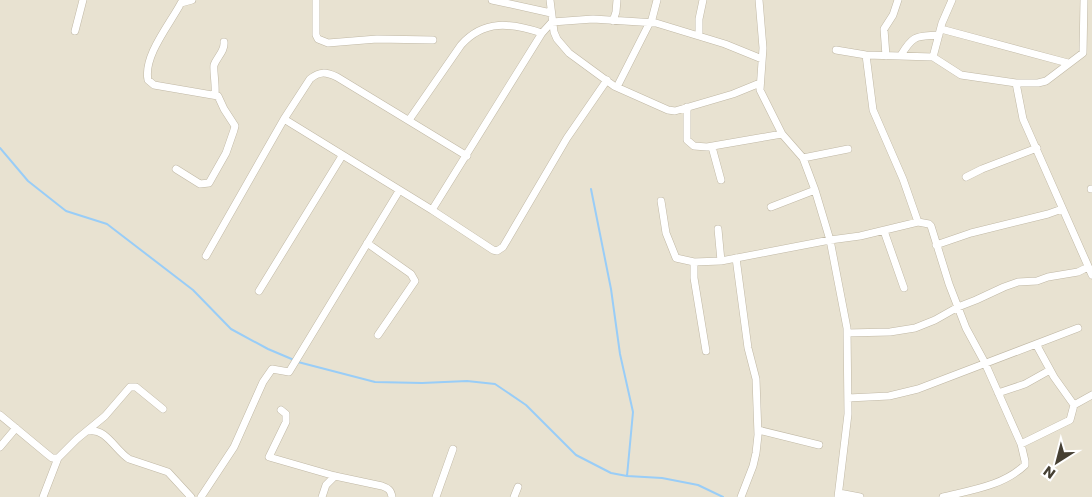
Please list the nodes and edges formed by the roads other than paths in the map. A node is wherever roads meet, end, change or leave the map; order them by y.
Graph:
1 (83, 0) edge
2 (192, 0) edge
3 (316, 0) edge
4 (492, 0) edge
5 (550, 0) edge
6 (616, 0) edge
7 (657, 0) edge
8 (703, 0) edge
9 (759, 0) edge
10 (898, 0) edge
11 (952, 0) edge
12 (1084, 0) edge
13 (552, 13) junction
14 (613, 21) junction
15 (552, 22) junction
16 (650, 22) junction
17 (76, 31) dead end
18 (940, 32) junction
19 (542, 33) junction
20 (699, 36) junction
21 (433, 40) dead end
22 (224, 42) dead end
23 (836, 50) dead end
24 (866, 55) junction
25 (901, 55) junction
26 (886, 56) junction
27 (933, 57) junction
28 (762, 59) junction
29 (1068, 63) junction
30 (607, 80) junction
31 (760, 83) junction
32 (1016, 83) junction
33 (617, 87) junction
34 (215, 94) junction
35 (687, 107) junction
36 (284, 120) junction
37 (409, 120) junction
38 (782, 134) junction
39 (712, 147) junction
40 (1037, 148) junction
41 (848, 149) dead end
42 (342, 156) junction
43 (467, 156) junction
44 (803, 158) junction
45 (176, 169) dead end
46 (966, 178) dead end
47 (721, 180) dead end
48 (815, 190) junction
49 (398, 191) junction
50 (662, 201) dead end
51 (771, 207) dead end
52 (1062, 209) junction
53 (432, 210) junction
54 (918, 222) junction
55 (718, 229) dead end
56 (884, 231) junction
57 (830, 240) junction
58 (367, 243) junction
59 (936, 245) junction
60 (206, 256) dead end
61 (736, 258) junction
62 (721, 261) junction
63 (694, 262) junction
64 (1088, 267) junction
65 (1092, 275) edge
66 (904, 288) dead end
67 (259, 291) dead end
68 (958, 307) junction
69 (1078, 328) dead end
70 (847, 333) junction
71 (378, 335) dead end
72 (1036, 344) junction
73 (706, 351) dead end
74 (985, 363) junction
75 (1050, 370) junction
76 (998, 393) junction
77 (1092, 395) edge
78 (848, 398) junction
79 (1074, 405) junction
80 (163, 409) dead end
81 (281, 410) dead end
82 (0, 415) edge
83 (16, 428) junction
84 (758, 430) junction
85 (88, 432) junction
86 (1021, 444) junction
87 (819, 445) dead end
88 (0, 447) edge
89 (453, 450) dead end
90 (58, 458) junction
91 (336, 476) junction
92 (518, 487) dead end
93 (838, 495) edge
94 (43, 497) edge
95 (190, 497) edge
96 (201, 497) edge
97 (322, 497) edge
98 (392, 497) edge
99 (436, 497) edge
100 (514, 497) edge
101 (741, 497) edge
102 (860, 497) edge
103 (942, 497) edge

1 - 17 street
2 - 34 street
3 - 21 street
4 - 13 street
5 - 13 street
6 - 14 street
7 - 16 street
8 - 20 street
9 - 28 street
10 - 26 street
11 - 18 street
12 - 29 street
13 - 15 street
14 - 15 street
14 - 16 street
15 - 19 street
15 - 30 street
16 - 20 street
16 - 33 street
18 - 25 street
18 - 27 street
18 - 29 street
19 - 37 street
19 - 43 street
20 - 28 street
22 - 34 street
23 - 24 street
24 - 26 street
24 - 54 street
25 - 26 street
25 - 27 street
27 - 32 street
28 - 31 street
29 - 32 street
30 - 33 street
30 - 53 street
31 - 35 street
31 - 38 street
32 - 40 street
33 - 35 street
34 - 45 street
35 - 39 street
36 - 37 street
36 - 42 street
36 - 60 street
37 - 43 street
38 - 39 street
38 - 44 street
39 - 47 street
40 - 46 street
40 - 52 street
41 - 44 street
42 - 49 street
42 - 67 street
43 - 53 street
44 - 48 street
48 - 51 street
48 - 57 street
49 - 53 street
49 - 58 street
50 - 63 street
52 - 59 street
52 - 64 street
54 - 56 street
54 - 59 street
55 - 62 street
56 - 57 street
56 - 66 street
57 - 61 street
57 - 70 street
58 - 71 street
58 - 96 street
59 - 68 street
61 - 62 street
61 - 84 street
62 - 63 street
63 - 73 street
64 - 65 street
64 - 68 street
68 - 70 street
68 - 74 street
69 - 72 street
70 - 78 street
72 - 74 street
72 - 75 street
74 - 76 street
74 - 78 street
75 - 76 street
75 - 79 street
76 - 86 street
77 - 79 street
78 - 93 street
79 - 86 street
80 - 85 street
81 - 91 street
82 - 83 street
83 - 88 street
83 - 90 street
84 - 87 street
84 - 101 street
85 - 90 street
85 - 95 street
86 - 103 street
89 - 99 street
90 - 94 street
91 - 97 street
91 - 98 street
92 - 100 street
93 - 102 street

